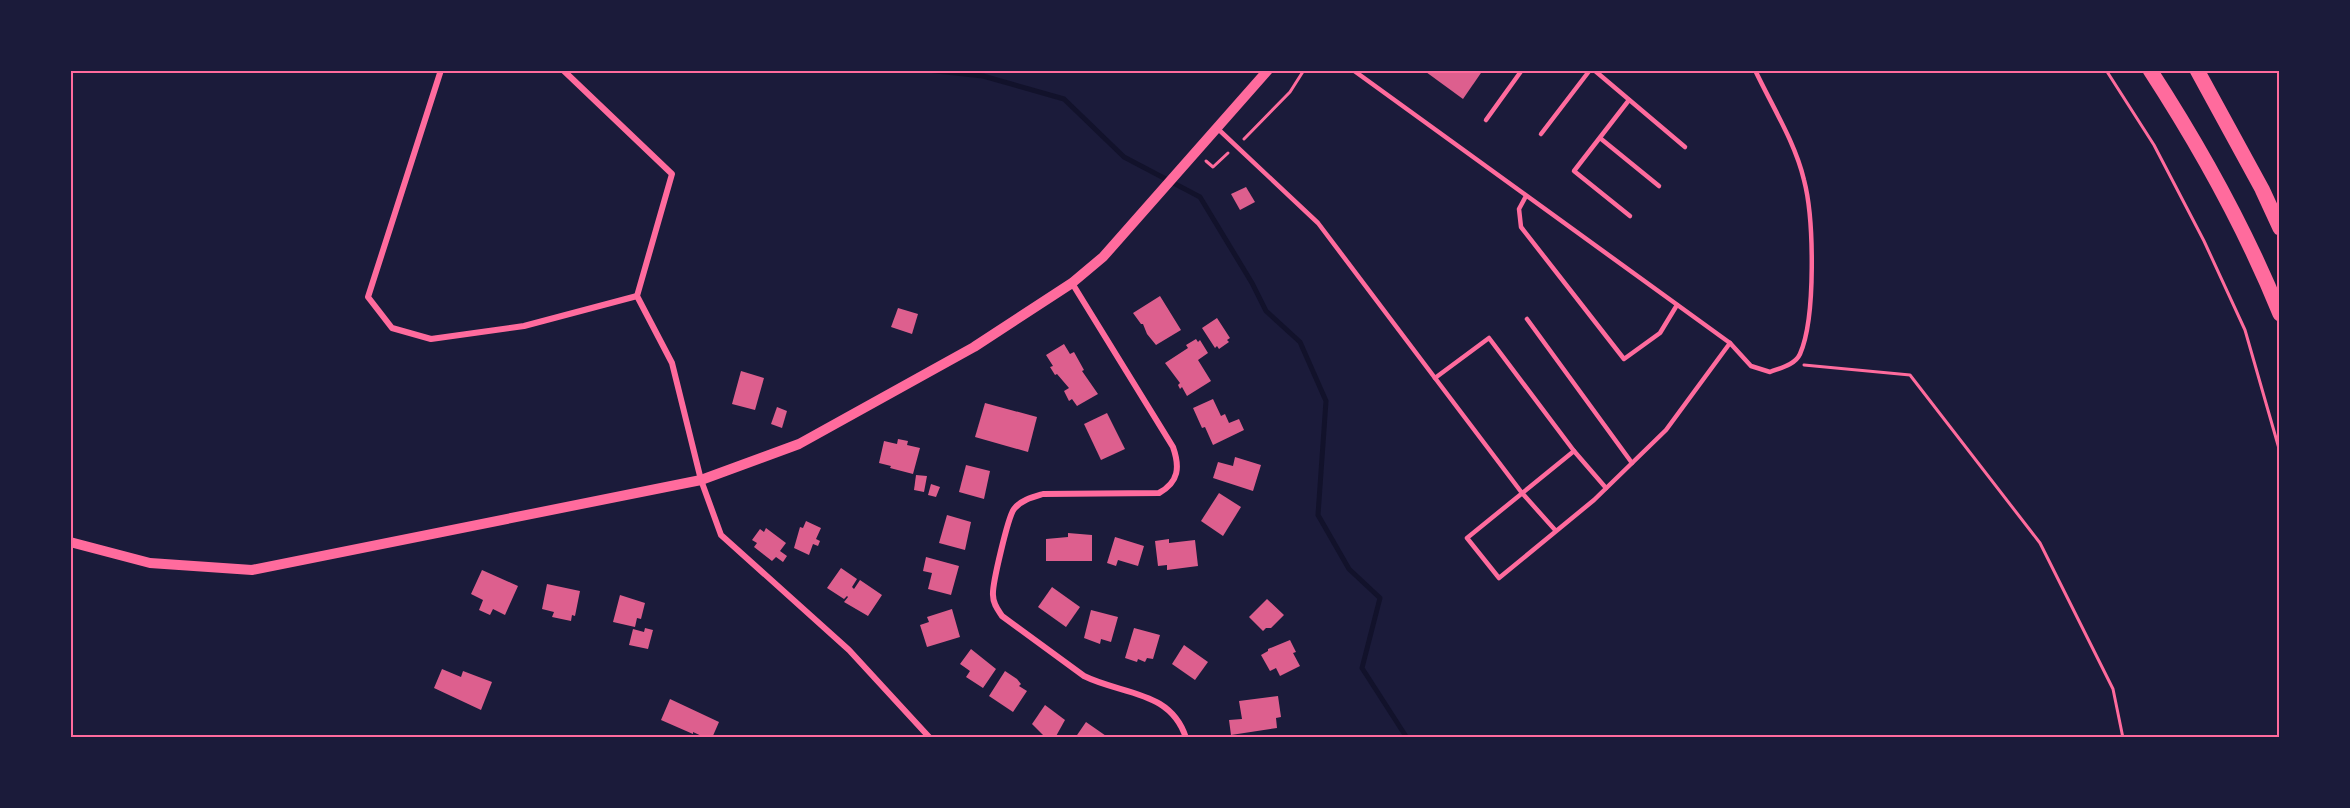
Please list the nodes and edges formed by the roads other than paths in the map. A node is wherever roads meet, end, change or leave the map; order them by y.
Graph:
1 (441, 70) edge
2 (563, 70) edge
3 (1268, 70) edge
4 (1353, 70) edge
5 (1522, 70) edge
6 (1592, 70) edge
7 (1755, 70) edge
8 (2150, 70) edge
9 (2197, 70) edge
10 (1629, 100) junction
11 (1486, 120) dead end
12 (1217, 128) junction
13 (1541, 134) dead end
14 (1600, 138) junction
15 (1685, 147) dead end
16 (1659, 186) dead end
17 (1526, 196) junction
18 (1630, 216) dead end
19 (2280, 228) edge
20 (1072, 283) junction
21 (637, 296) junction
22 (1677, 305) junction
23 (2280, 314) edge
24 (1527, 319) dead end
25 (1730, 343) junction
26 (1435, 378) junction
27 (1574, 451) junction
28 (1632, 463) junction
29 (701, 480) junction
30 (1606, 488) junction
31 (1522, 493) junction
32 (1556, 531) junction
33 (70, 542) edge
34 (930, 738) edge
35 (1186, 738) edge

1 - 21 street
2 - 21 street
3 - 12 street
4 - 17 lane
5 - 11 lane
6 - 10 lane
6 - 13 lane
7 - 25 lane
8 - 23 main road
9 - 19 main road
10 - 14 lane
10 - 15 lane
12 - 20 street
12 - 26 lane
14 - 16 lane
14 - 18 lane
17 - 22 lane
17 - 22 lane
20 - 29 street
20 - 35 street
21 - 29 street
22 - 25 lane
24 - 28 lane
25 - 28 lane
26 - 27 lane
26 - 31 lane
27 - 30 lane
27 - 31 lane
28 - 30 lane
29 - 33 street
29 - 34 street
30 - 32 lane
31 - 32 lane
31 - 32 lane

